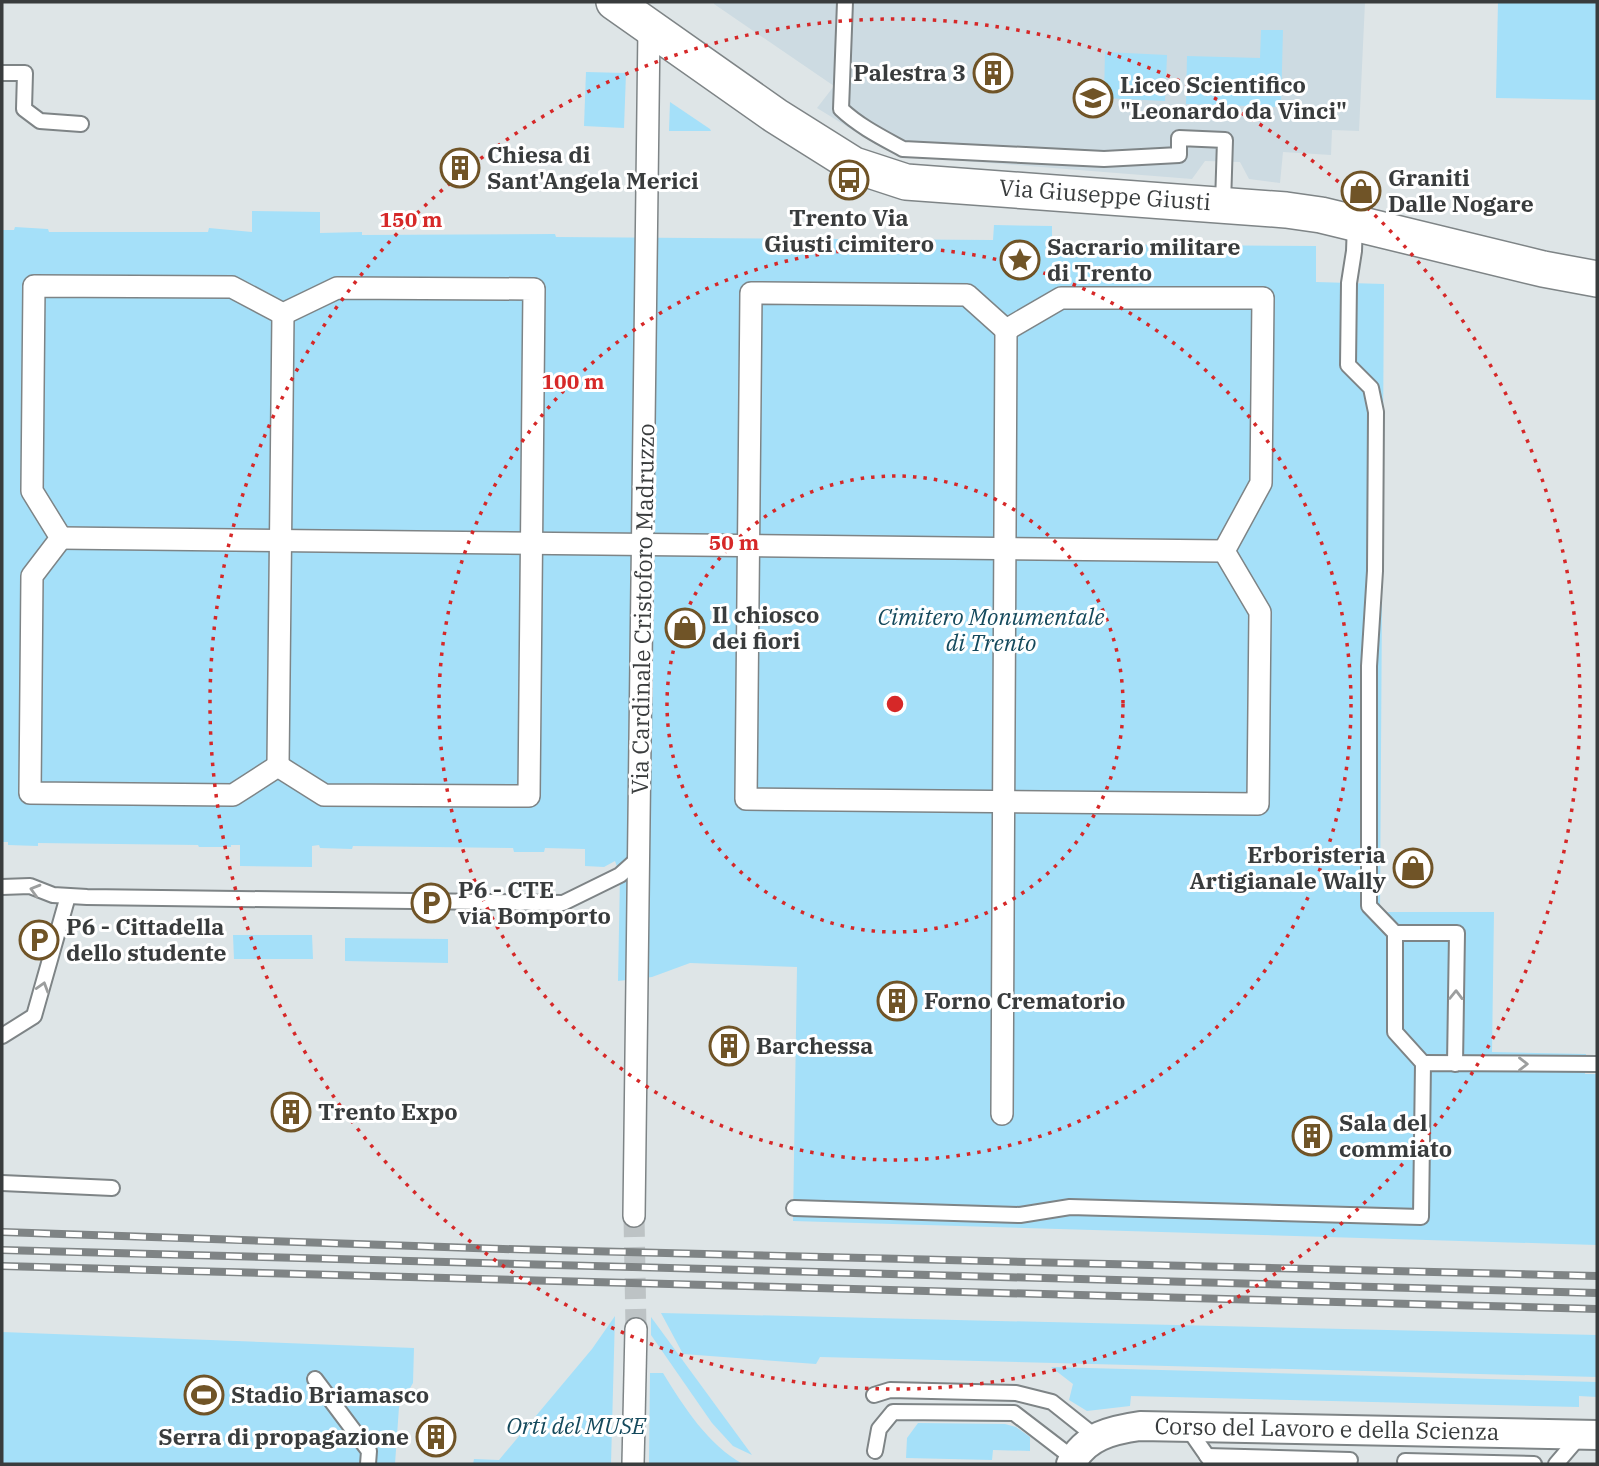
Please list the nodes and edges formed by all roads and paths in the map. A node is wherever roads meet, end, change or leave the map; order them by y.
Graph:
1 (614, 2) edge
2 (845, 2) edge
3 (649, 15) edge
4 (2, 73) edge
5 (81, 124) dead end
6 (1223, 204) junction
7 (1355, 223) junction
8 (1597, 279) edge
9 (284, 314) junction
10 (1006, 330) junction
11 (61, 538) junction
12 (281, 540) junction
13 (532, 543) junction
14 (643, 544) junction
15 (748, 544) junction
16 (1005, 547) junction
17 (1224, 551) junction
18 (278, 766) junction
19 (1003, 802) junction
20 (640, 857) junction
21 (2, 887) edge
22 (68, 897) junction
23 (1395, 933) junction
24 (2, 1036) edge
25 (1423, 1063) junction
26 (1455, 1064) junction
27 (1597, 1064) edge
28 (1002, 1114) dead end
29 (2, 1183) edge
30 (112, 1188) dead end
31 (794, 1208) dead end
32 (634, 1216) tunnel mouth
33 (636, 1329) tunnel mouth
34 (315, 1380) dead end
35 (874, 1395) dead end
36 (1186, 1427) junction
37 (1589, 1435) edge
38 (1096, 1437) junction
39 (875, 1451) dead end
40 (1210, 1460) edge
41 (1350, 1460) dead end
42 (1405, 1461) dead end
43 (1073, 1462) edge
44 (368, 1464) edge
45 (632, 1464) edge
46 (1534, 1464) edge
47 (1556, 1464) edge

1 - 3 street, Via Giuseppe Giusti
2 - 6 lane
3 - 6 street, Via Giuseppe Giusti
3 - 14 street, Via Cardinale Cristoforo Madruzzo
4 - 5 lane
6 - 7 street, Via Giuseppe Giusti
7 - 8 street, Via Giuseppe Giusti
7 - 23 lane
9 - 11 street
9 - 12 street
9 - 13 street
10 - 15 street
10 - 16 street
10 - 17 street
11 - 12 street
11 - 18 street
12 - 13 street
12 - 18 street
13 - 14 street
13 - 18 street
14 - 15 street
14 - 20 street, Via Cardinale Cristoforo Madruzzo
15 - 16 street
15 - 19 street
16 - 17 street
16 - 19 street
17 - 19 street
19 - 28 street
20 - 22 lane
20 - 32 street, Via Cardinale Cristoforo Madruzzo
22 -> 21 lane
24 -> 22 lane
23 - 25 lane
26 -> 23 lane
25 - 26 lane
25 - 31 lane
26 -> 27 lane
29 - 30 lane
33 - 45 street
34 - 44 lane
35 - 38 lane
36 - 37 street, Corso del Lavoro e della Scienza
36 - 38 street, Corso del Lavoro e della Scienza
36 - 40 lane
37 - 47 lane
38 - 43 street, Corso del Lavoro e della Scienza
39 - 43 lane
40 - 41 lane
42 - 46 lane

